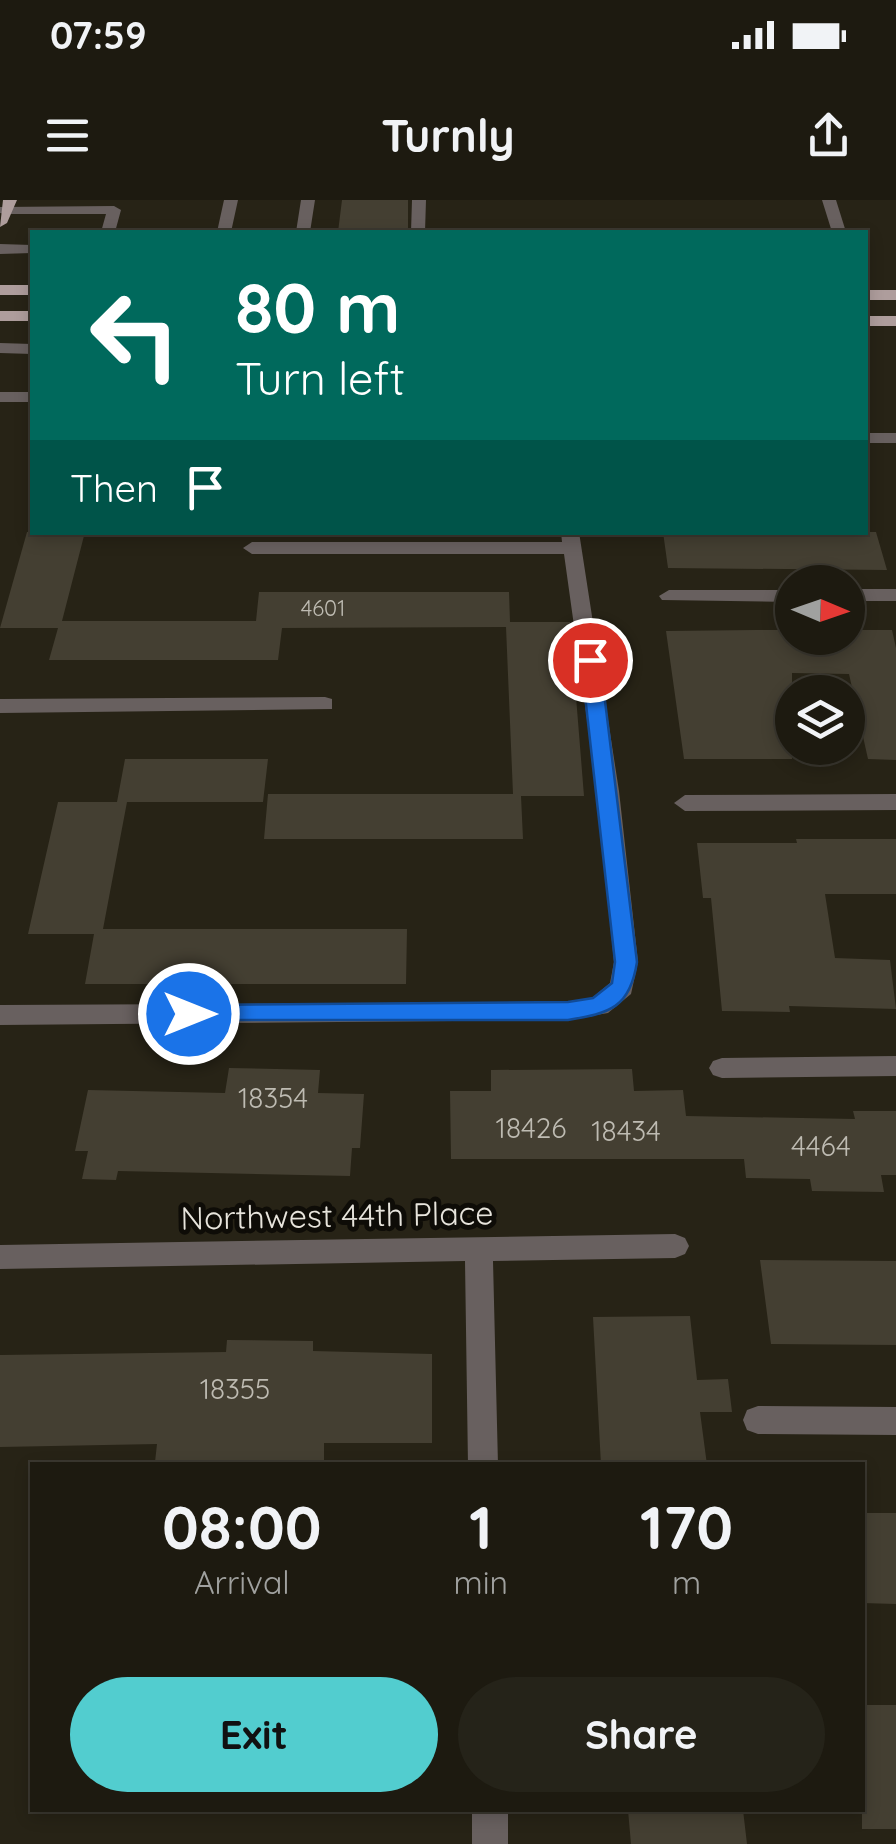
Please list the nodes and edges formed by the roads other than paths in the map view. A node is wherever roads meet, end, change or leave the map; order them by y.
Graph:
1 (231, 200) edge
2 (308, 200) edge
3 (419, 200) edge
4 (828, 200) edge
5 (5, 211) edge
6 (109, 230) edge
7 (224, 230) edge
8 (303, 230) edge
9 (418, 230) edge
10 (838, 230) edge
11 (0, 249) edge
12 (30, 249) edge
13 (0, 290) edge
14 (30, 290) edge
15 (868, 295) edge
16 (896, 295) edge
17 (0, 316) edge
18 (30, 316) edge
19 (896, 321) edge
20 (868, 322) edge
21 (0, 348) edge
22 (30, 349) edge
23 (0, 397) edge
24 (30, 397) edge
25 (868, 438) edge
26 (896, 438) edge
27 (571, 540) edge
28 (252, 548) dead end
29 (896, 595) edge
30 (670, 596) dead end
31 (775, 596) edge
32 (865, 596) edge
33 (324, 704) dead end
34 (0, 706) edge
35 (896, 802) edge
36 (685, 803) dead end
37 (0, 1015) edge
38 (896, 1066) edge
39 (722, 1068) dead end
40 (675, 1246) dead end
41 (479, 1248) junction
42 (0, 1257) edge
43 (758, 1420) dead end
44 (896, 1420) edge
45 (483, 1462) edge
46 (490, 1812) edge
47 (490, 1844) edge

1 - 7 street
2 - 8 street
3 - 9 street
4 - 10 street
5 - 6 street
11 - 12 street
13 - 14 main road
15 - 16 main road
17 - 18 main road
19 - 20 main road
21 - 22 street
23 - 24 street
25 - 26 street
27 - 28 street
27 - 37 street
29 - 32 street
30 - 31 street
33 - 34 street
35 - 36 street
38 - 39 street
40 - 41 street, Northwest 44th Place
41 - 42 street, Northwest 44th Place
41 - 45 street
43 - 44 street
46 - 47 street

